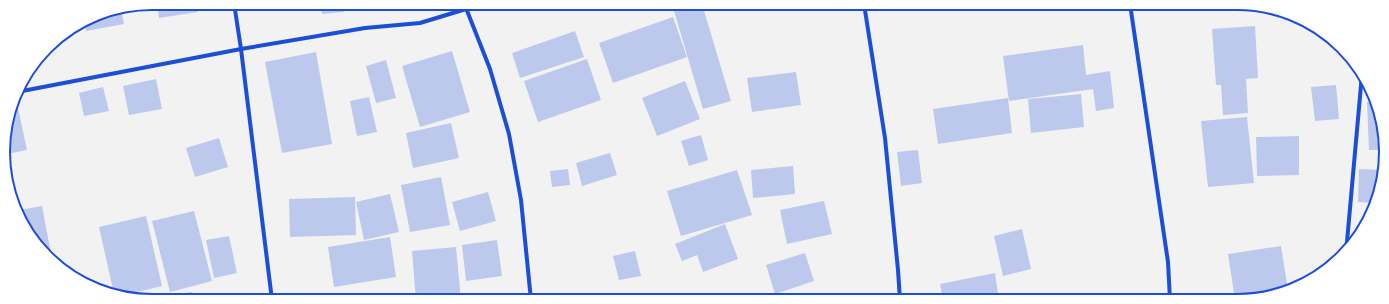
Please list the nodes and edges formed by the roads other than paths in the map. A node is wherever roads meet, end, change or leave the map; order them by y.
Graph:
1 (235, 10) edge
2 (463, 10) edge
3 (466, 10) edge
4 (865, 10) edge
5 (1131, 10) edge
6 (241, 49) junction
7 (1361, 83) edge
8 (24, 91) edge
9 (1347, 242) edge
10 (271, 294) edge
11 (530, 294) edge
12 (900, 294) edge
13 (1170, 294) edge

1 - 6 street
2 - 6 street
3 - 11 street
4 - 12 street
5 - 13 street
6 - 8 street
6 - 10 street
7 - 9 street

